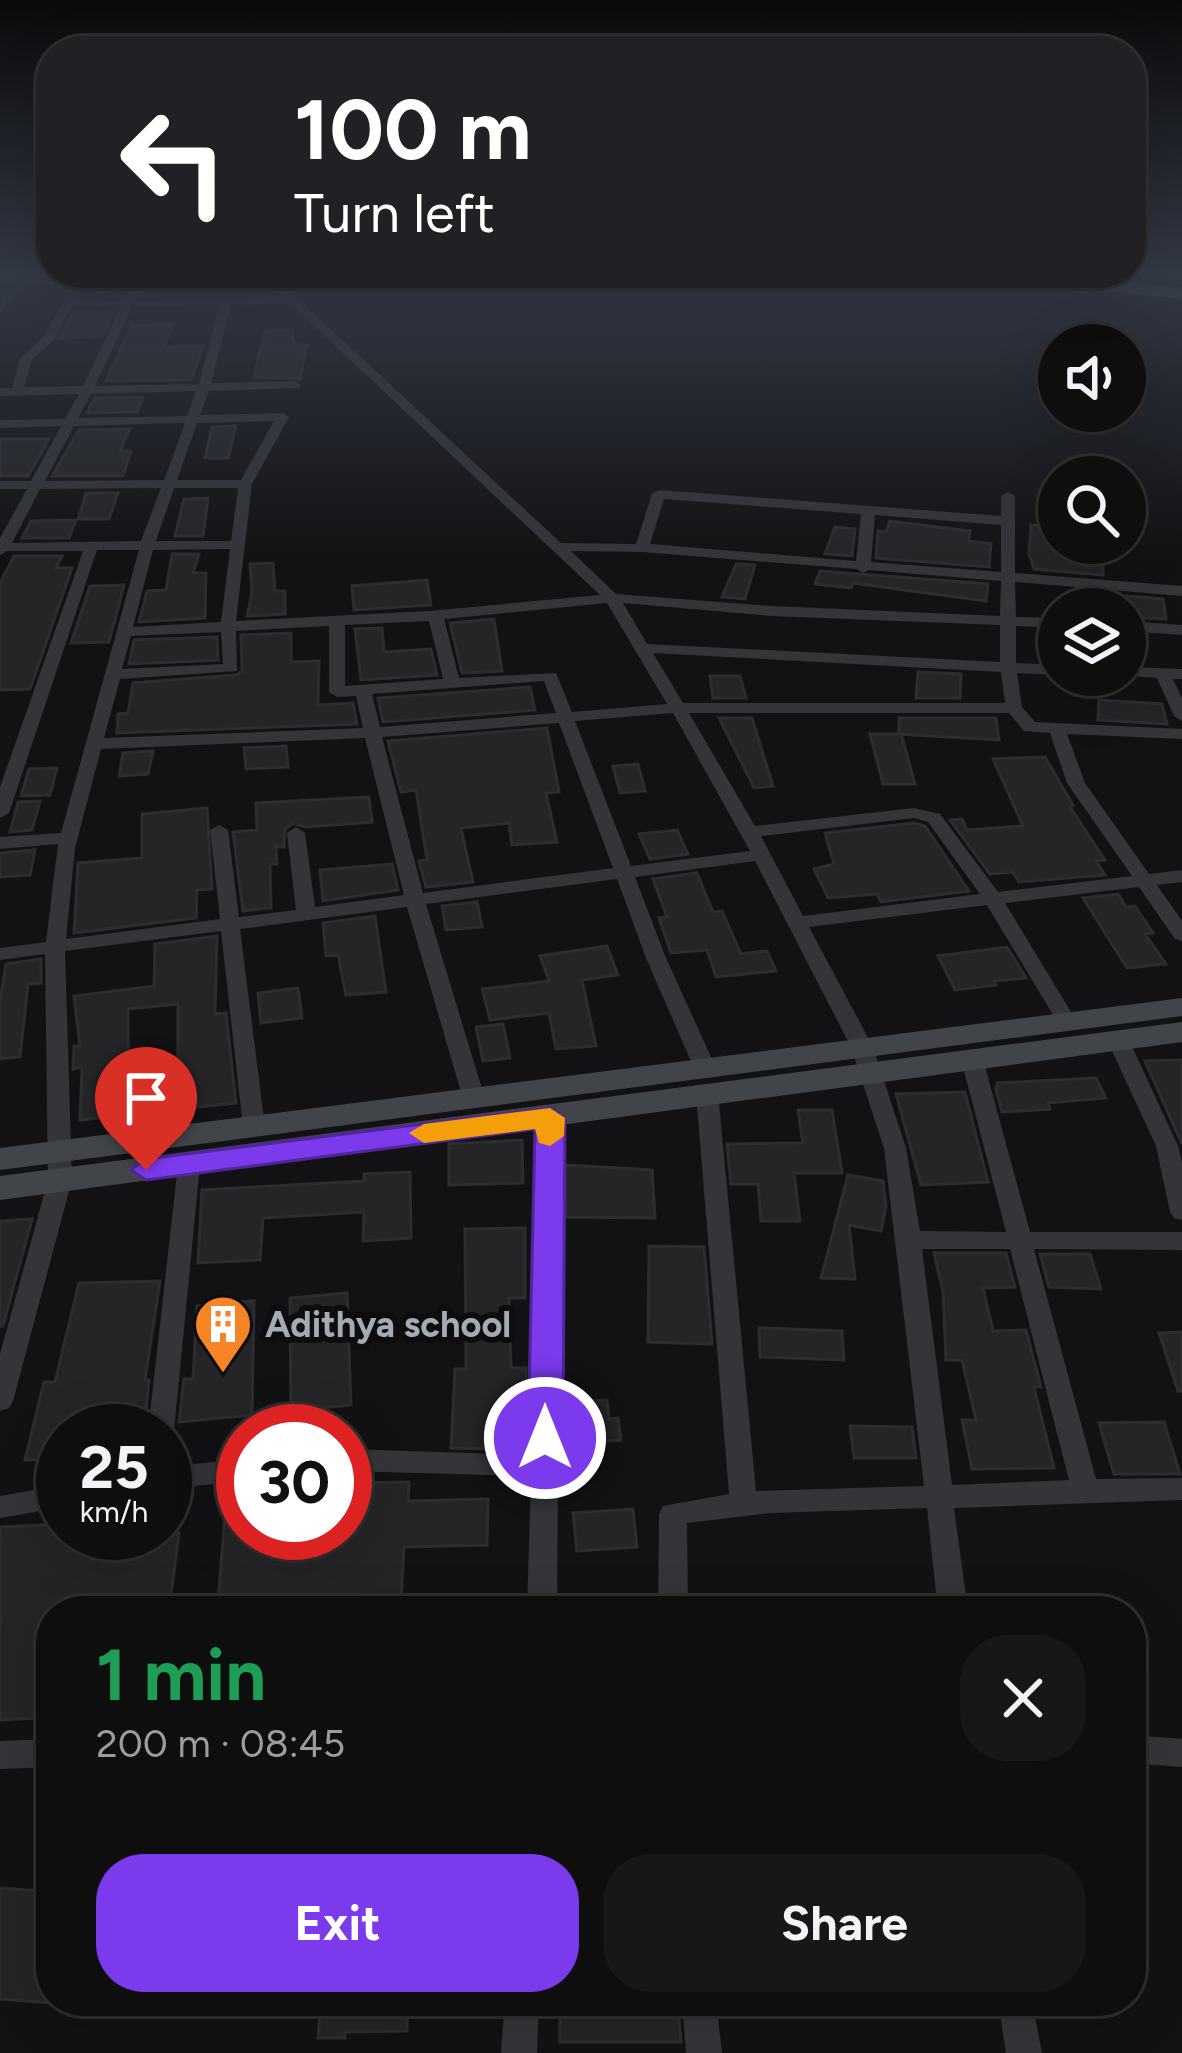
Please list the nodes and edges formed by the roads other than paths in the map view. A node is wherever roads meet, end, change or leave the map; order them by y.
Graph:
1 (23, 369) edge
2 (96, 369) edge
3 (209, 369) edge
4 (367, 369) edge
5 (295, 386) dead end
6 (204, 387) junction
7 (86, 390) junction
8 (0, 392) edge
9 (17, 392) junction
10 (192, 421) junction
11 (66, 422) junction
12 (0, 424) edge
13 (168, 483) junction
14 (245, 484) junction
15 (0, 485) edge
16 (36, 485) junction
17 (1008, 496) dead end
18 (868, 510) junction
19 (1009, 521) junction
20 (92, 545) junction
21 (238, 545) junction
22 (147, 546) junction
23 (557, 547) junction
24 (1, 548) edge
25 (642, 548) junction
26 (863, 569) junction
27 (1010, 581) junction
28 (1182, 591) edge
29 (612, 598) junction
30 (435, 614) junction
31 (1011, 620) junction
32 (337, 622) junction
33 (1038, 622) edge
34 (229, 627) junction
35 (1146, 627) edge
36 (1182, 630) edge
37 (123, 632) junction
38 (642, 648) junction
39 (1008, 668) junction
40 (1038, 669) edge
41 (116, 674) junction
42 (1173, 674) edge
43 (452, 684) junction
44 (363, 691) junction
45 (678, 708) junction
46 (1014, 708) junction
47 (1182, 716) edge
48 (563, 717) junction
49 (1057, 729) junction
50 (372, 733) junction
51 (1182, 734) edge
52 (92, 744) junction
53 (0, 813) edge
54 (219, 830) dead end
55 (748, 832) junction
56 (296, 833) dead end
57 (69, 838) junction
58 (0, 844) edge
59 (759, 856) junction
60 (623, 874) junction
61 (1182, 875) edge
62 (1140, 880) junction
63 (993, 899) junction
64 (417, 902) junction
65 (306, 912) junction
66 (798, 922) junction
67 (228, 923) junction
68 (1182, 935) edge
69 (55, 948) junction
70 (0, 953) edge
71 (1182, 1006) edge
72 (1066, 1020) junction
73 (1182, 1032) edge
74 (1118, 1040) junction
75 (972, 1059) junction
76 (868, 1060) junction
77 (706, 1081) junction
78 (474, 1099) junction
79 (550, 1118) junction
80 (254, 1127) junction
81 (1174, 1146) edge
82 (0, 1159) edge
83 (61, 1165) junction
84 (189, 1165) junction
85 (0, 1188) edge
86 (1182, 1212) edge
87 (1021, 1239) junction
88 (906, 1240) junction
89 (1182, 1241) edge
90 (0, 1401) edge
91 (164, 1404) edge
92 (372, 1461) edge
93 (546, 1466) junction
94 (1085, 1487) junction
95 (1182, 1489) edge
96 (937, 1497) junction
97 (36, 1501) edge
98 (743, 1501) junction
99 (0, 1507) edge
100 (542, 1596) edge
101 (674, 1596) edge
102 (951, 1596) edge
103 (1146, 1750) edge
104 (1182, 1753) edge
105 (36, 1754) edge
106 (0, 1755) edge
107 (521, 2016) edge
108 (700, 2016) edge
109 (1018, 2016) edge
110 (519, 2053) edge
111 (704, 2053) edge
112 (1024, 2053) edge

1 - 9 street
2 - 7 street
3 - 6 street
4 - 23 street
5 - 6 street
6 - 7 street
6 - 10 street
7 - 9 street
7 - 11 street
8 - 9 street
10 - 11 street
10 - 13 street
10 - 14 street
11 - 12 street
11 - 16 street
13 - 14 street
13 - 16 street
13 - 22 street
14 - 21 street
15 - 16 street
16 - 24 street
17 - 19 street
18 - 19 street
18 - 25 street
18 - 26 street
19 - 27 street
20 - 22 street
20 - 24 street
20 - 53 street
21 - 22 street
21 - 34 street
22 - 37 street
23 - 25 street
23 - 29 street
25 - 26 street
26 - 27 street
27 - 28 street
27 - 31 street
29 - 30 street
29 - 31 street
29 - 38 street
30 - 32 street
30 - 43 street
31 - 33 street
31 - 39 street
32 - 34 street
32 - 44 street
34 - 37 street
34 - 41 street
35 - 36 street
37 - 41 street
38 - 39 street
38 - 45 street
39 - 40 street
39 - 46 street
41 - 52 street
42 - 47 street
43 - 44 street
43 - 48 street
44 - 50 street
45 - 46 street
45 - 48 street
45 - 55 street
46 - 49 street
48 - 50 street
48 - 60 street
49 - 51 street
49 - 62 street
50 - 52 street
50 - 64 street
52 - 57 street
54 - 67 street
55 - 59 street
55 - 63 street
56 - 65 street
57 - 58 street
57 - 69 street
59 - 60 street
59 - 66 street
60 - 64 street
60 - 77 street
61 - 62 street
62 - 63 street
62 - 68 street
63 - 66 street
63 - 72 street
64 - 65 street
64 - 78 street
65 - 67 street
66 - 76 street
67 - 69 street
67 - 80 street
69 - 70 street
69 - 83 street
71 - 72 main road
72 - 76 main road
73 - 74 main road
74 - 75 main road
74 - 81 street
75 - 76 main road
75 - 87 street
76 - 77 main road
76 - 88 street
77 - 78 main road
77 - 79 main road
77 - 98 street
78 - 80 main road
79 - 84 main road
79 - 93 street
80 - 83 main road
81 - 86 street
82 - 83 main road
83 - 84 main road
83 - 85 main road
83 - 90 street
84 - 91 street
87 - 88 street
87 - 89 street
87 - 94 street
88 - 96 street
92 - 93 street
93 - 100 street
94 - 95 street
94 - 96 street
96 - 98 street
96 - 102 street
97 - 99 street
98 - 101 street
103 - 104 street
105 - 106 street
107 - 110 street
108 - 111 street
109 - 112 street

